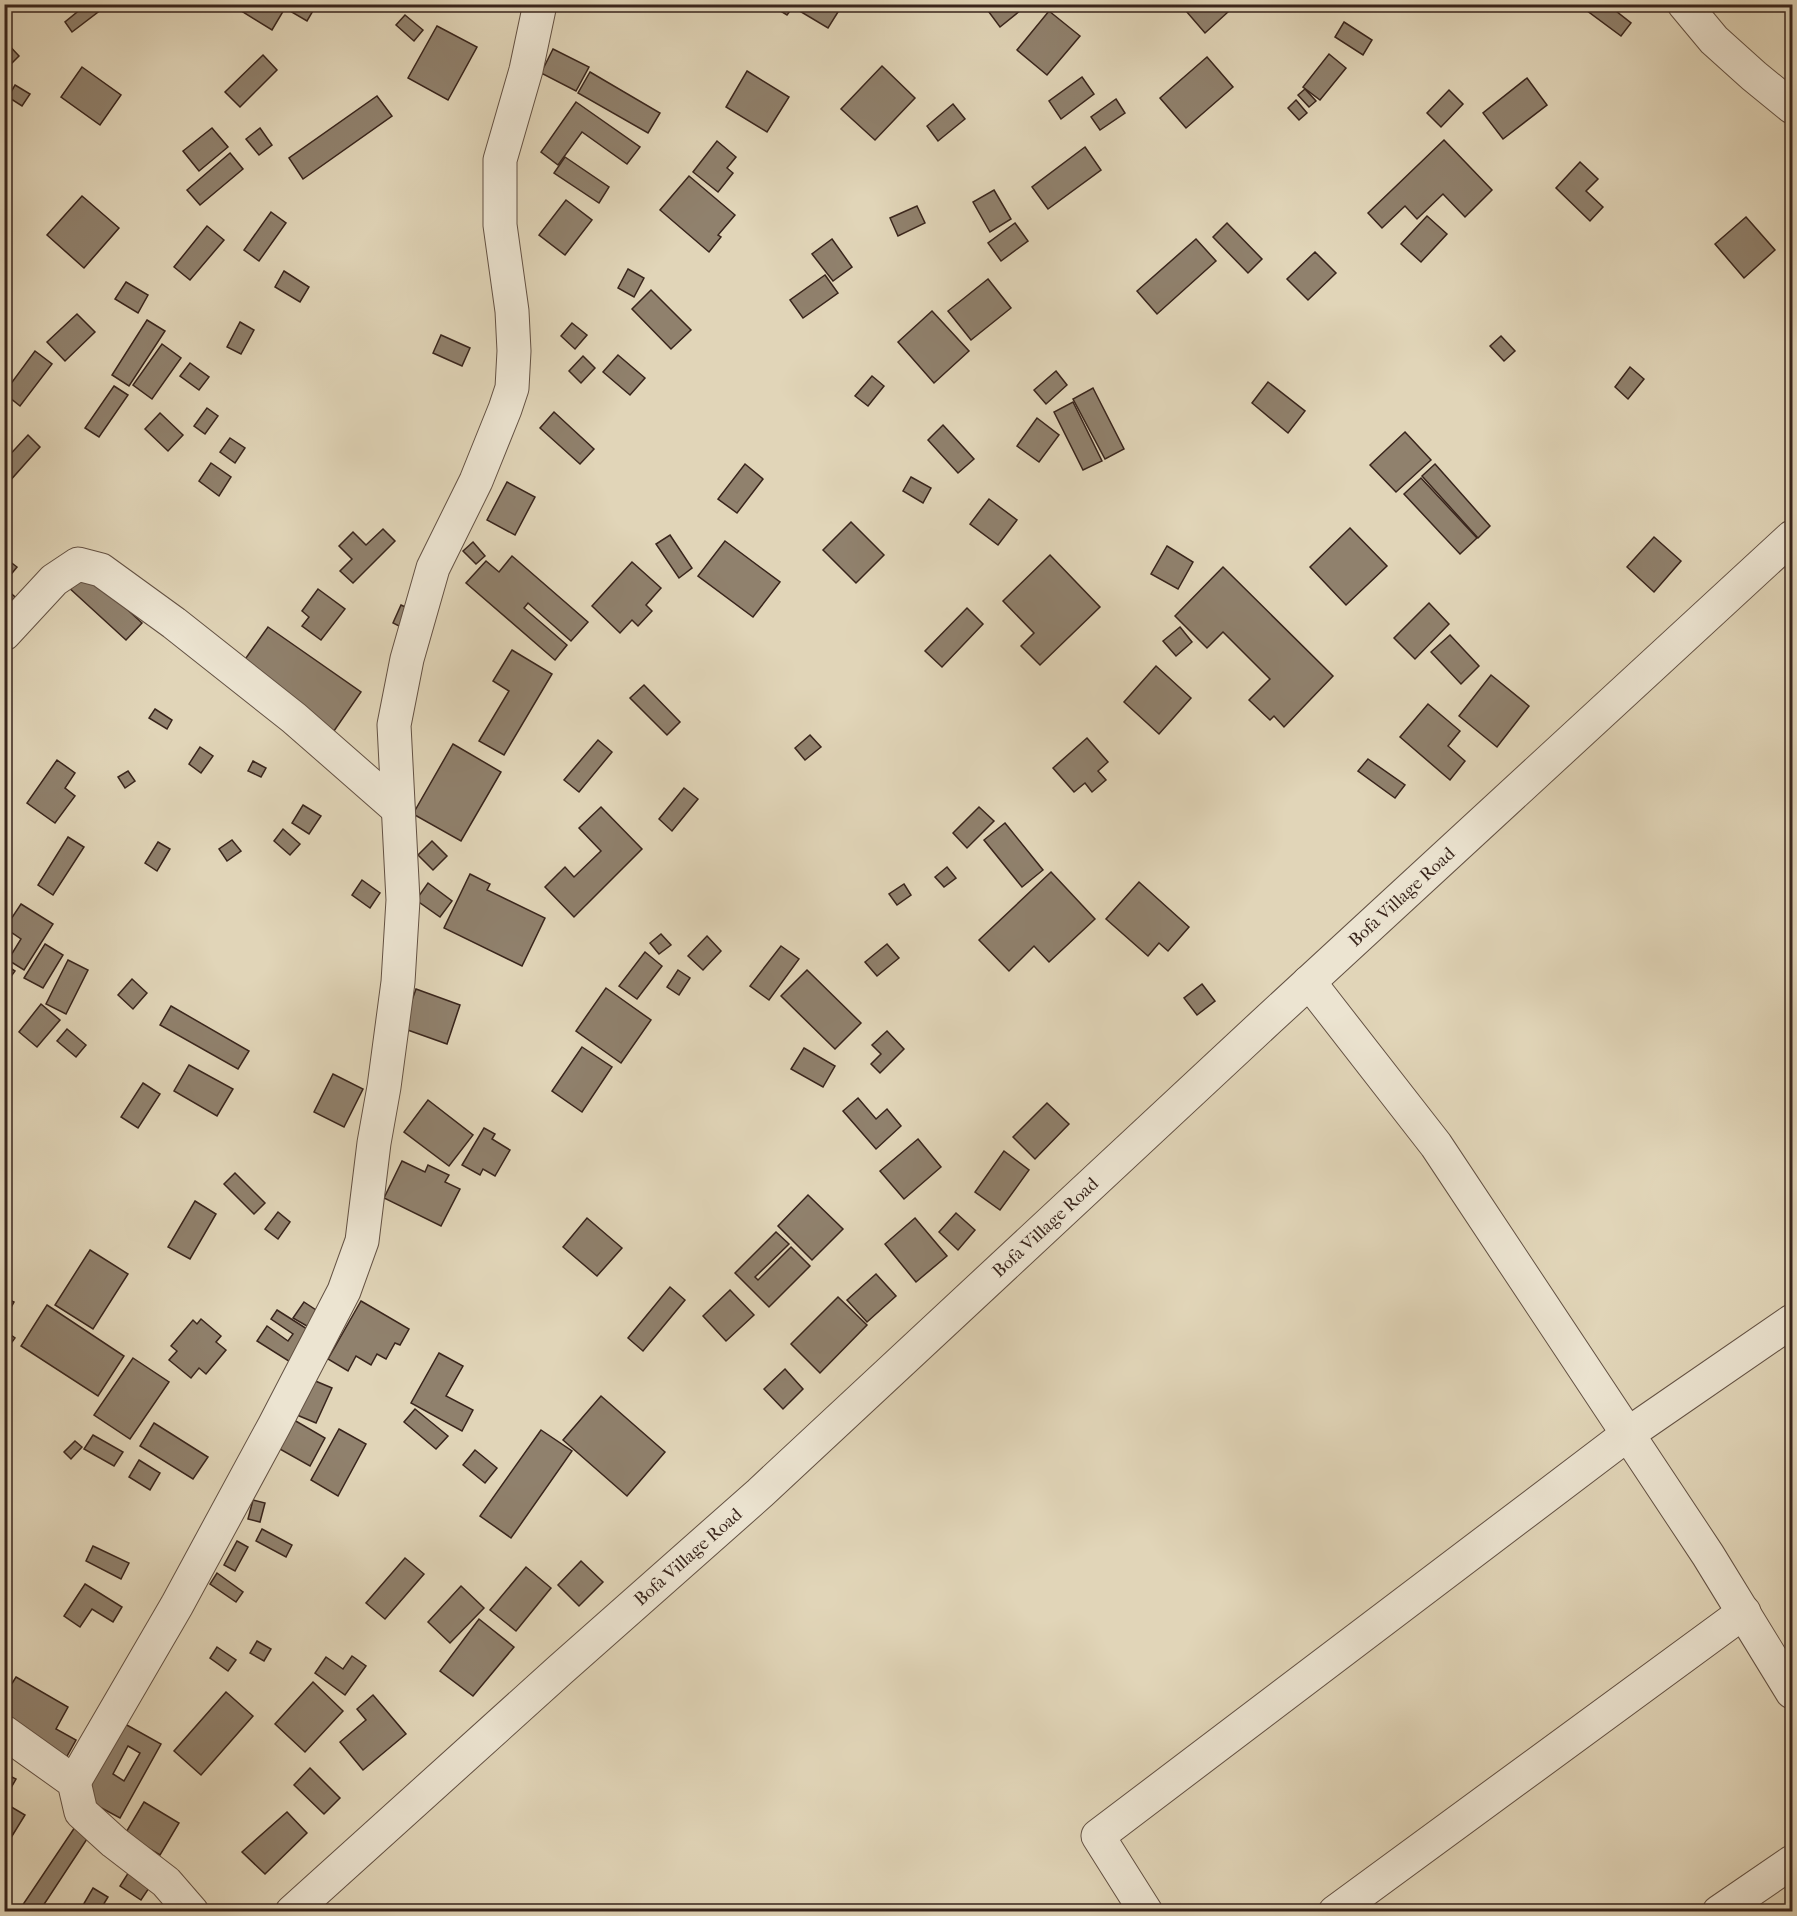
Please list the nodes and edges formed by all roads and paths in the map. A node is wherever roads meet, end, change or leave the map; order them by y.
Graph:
1 (540, 4) edge
2 (1684, 4) edge
3 (1792, 107) edge
4 (1792, 537) edge
5 (4, 634) edge
6 (398, 809) junction
7 (1309, 982) junction
8 (1792, 1321) edge
9 (1628, 1434) junction
10 (1744, 1612) junction
11 (1792, 1692) edge
12 (4, 1732) edge
13 (74, 1782) junction
14 (1792, 1862) edge
15 (192, 1911) edge
16 (292, 1911) edge
17 (1146, 1911) edge
18 (1335, 1911) edge
19 (1719, 1911) edge

1 - 6 street
2 - 3 street
4 - 7 street, Bofa Village Road
5 - 6 street
6 - 13 street
7 - 9 street
7 - 16 street, Bofa Village Road
8 - 9 street
9 - 10 street
9 - 17 street
10 - 11 street
10 - 18 street
12 - 13 street
13 - 15 street
14 - 19 street

